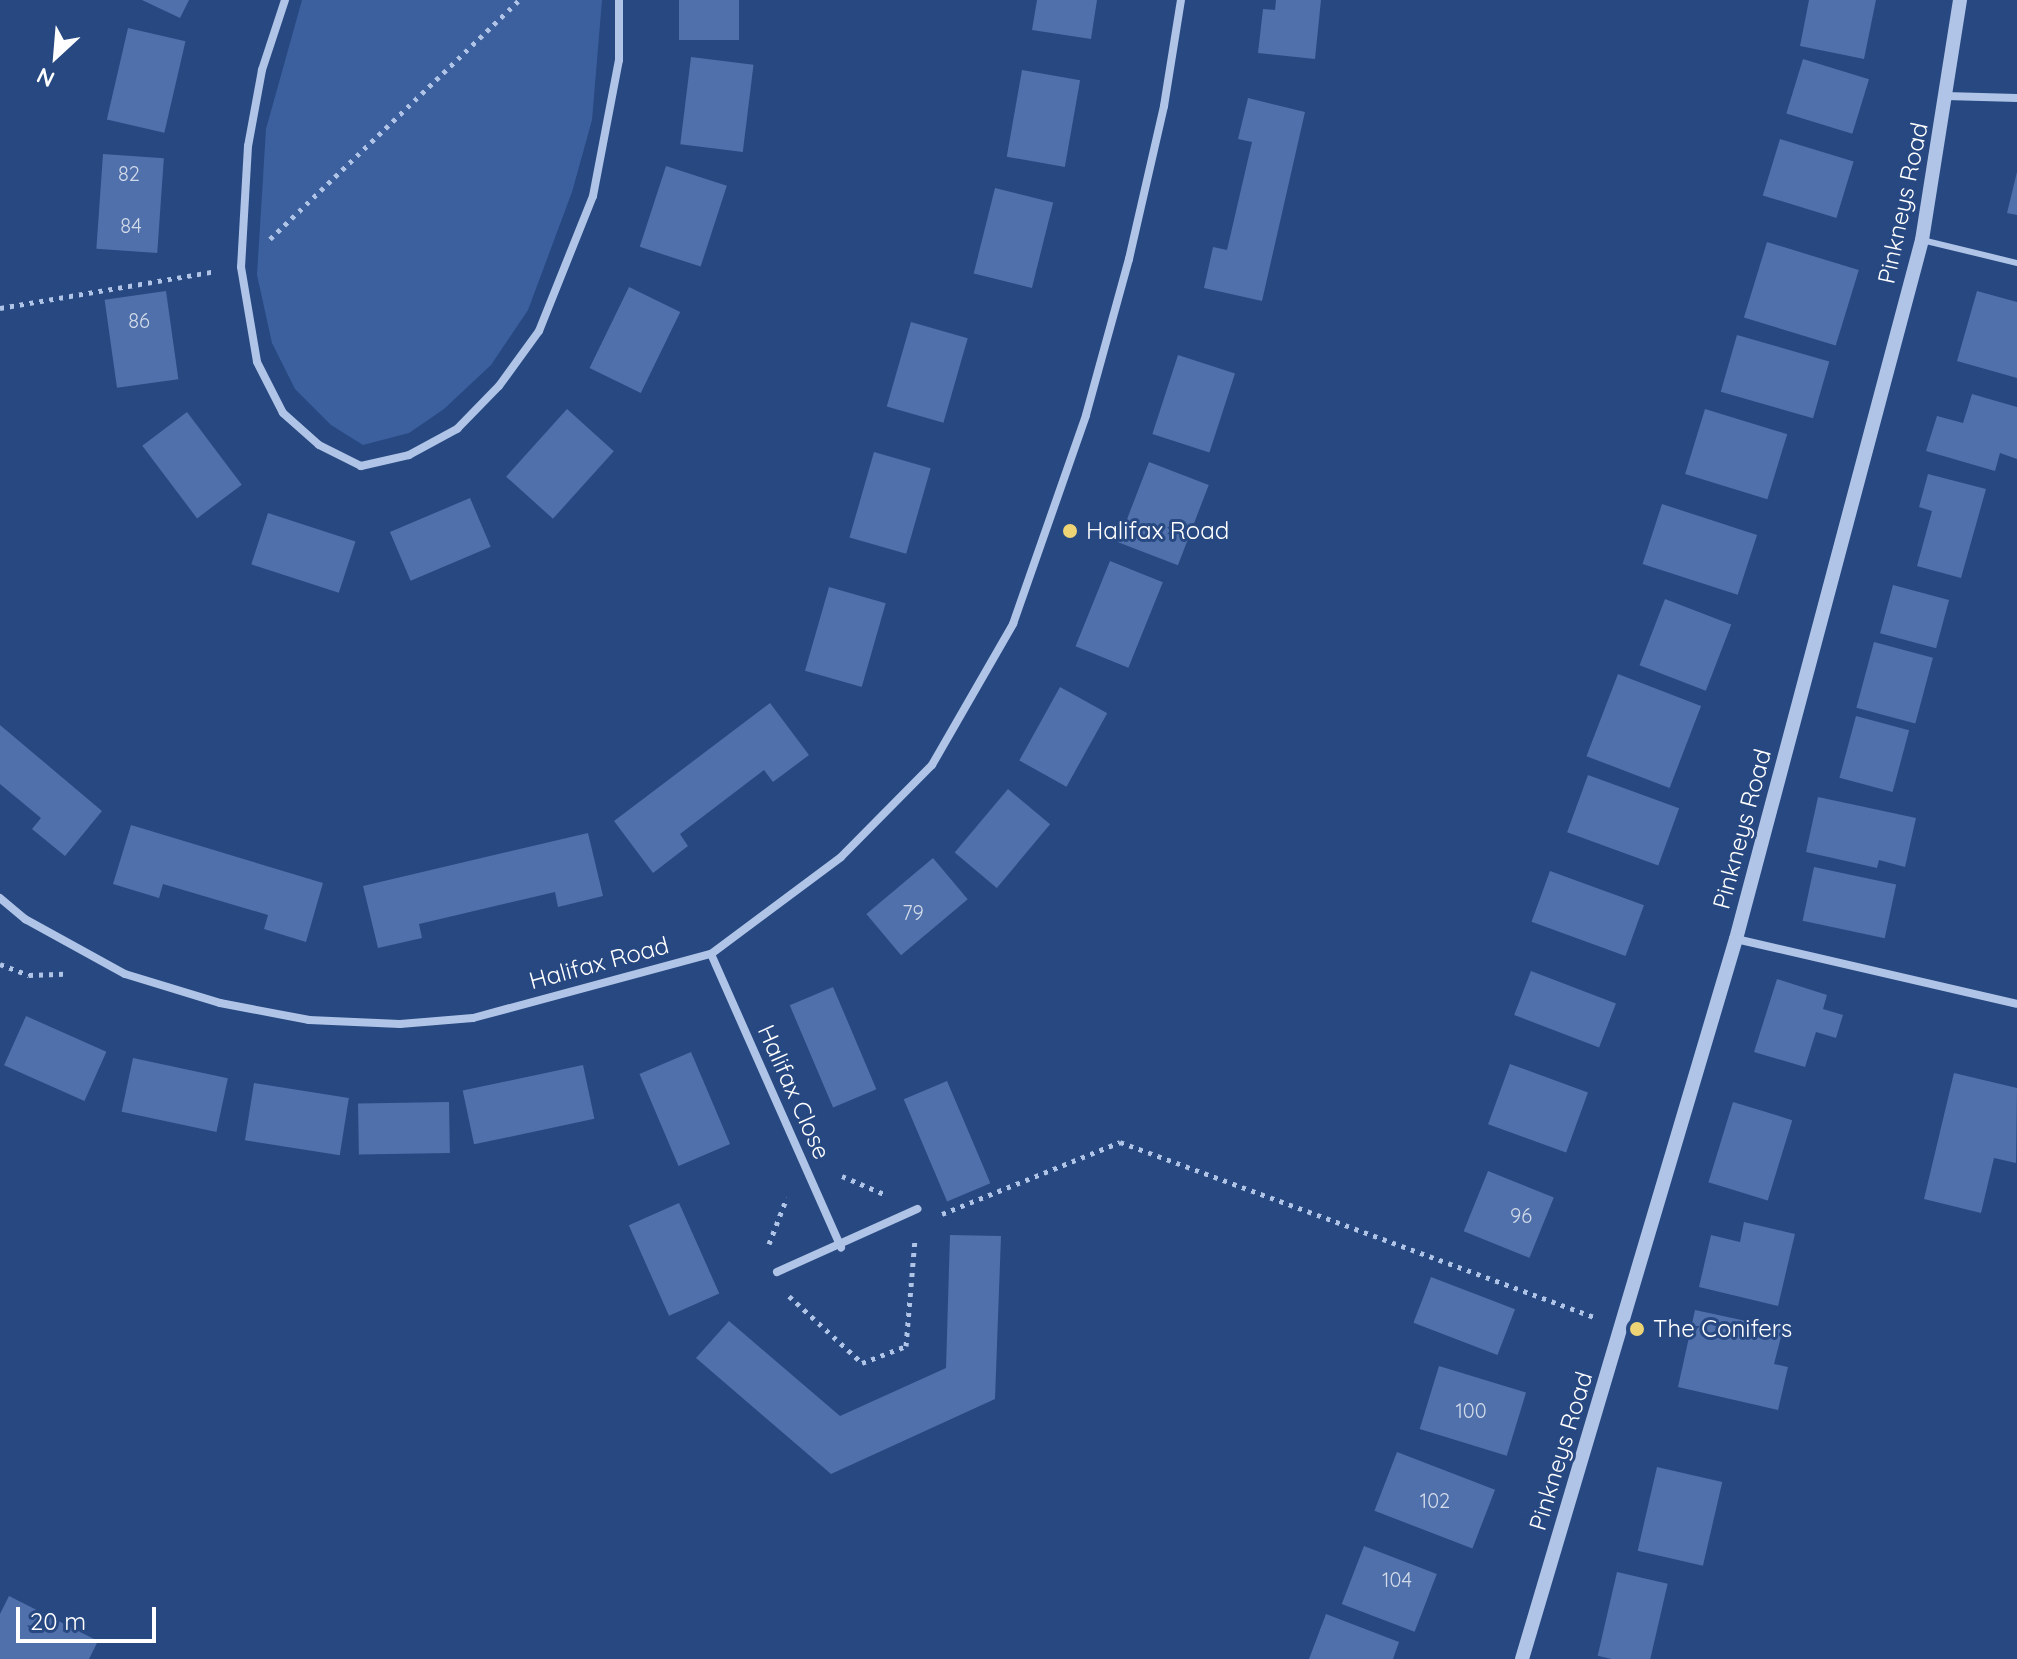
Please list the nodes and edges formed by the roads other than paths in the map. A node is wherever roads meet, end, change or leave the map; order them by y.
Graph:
1 (285, 0) edge
2 (619, 0) edge
3 (1181, 0) edge
4 (1960, 0) edge
5 (1946, 96) junction
6 (2017, 98) edge
7 (1922, 240) junction
8 (2017, 263) edge
9 (0, 898) edge
10 (1736, 939) junction
11 (711, 954) junction
12 (2017, 1004) edge
13 (917, 1209) road end
14 (841, 1247) junction
15 (777, 1272) dead end
16 (1522, 1659) edge

1 - 2 street
3 - 11 street, Halifax Road
4 - 5 street, Pinkneys Road
5 - 6 street
5 - 7 street, Pinkneys Road
7 - 8 lane
7 - 10 street, Pinkneys Road
9 - 11 street, Halifax Road
10 - 12 street
10 - 16 street, Pinkneys Road
11 - 14 street, Halifax Close
13 - 14 street
14 - 15 street

